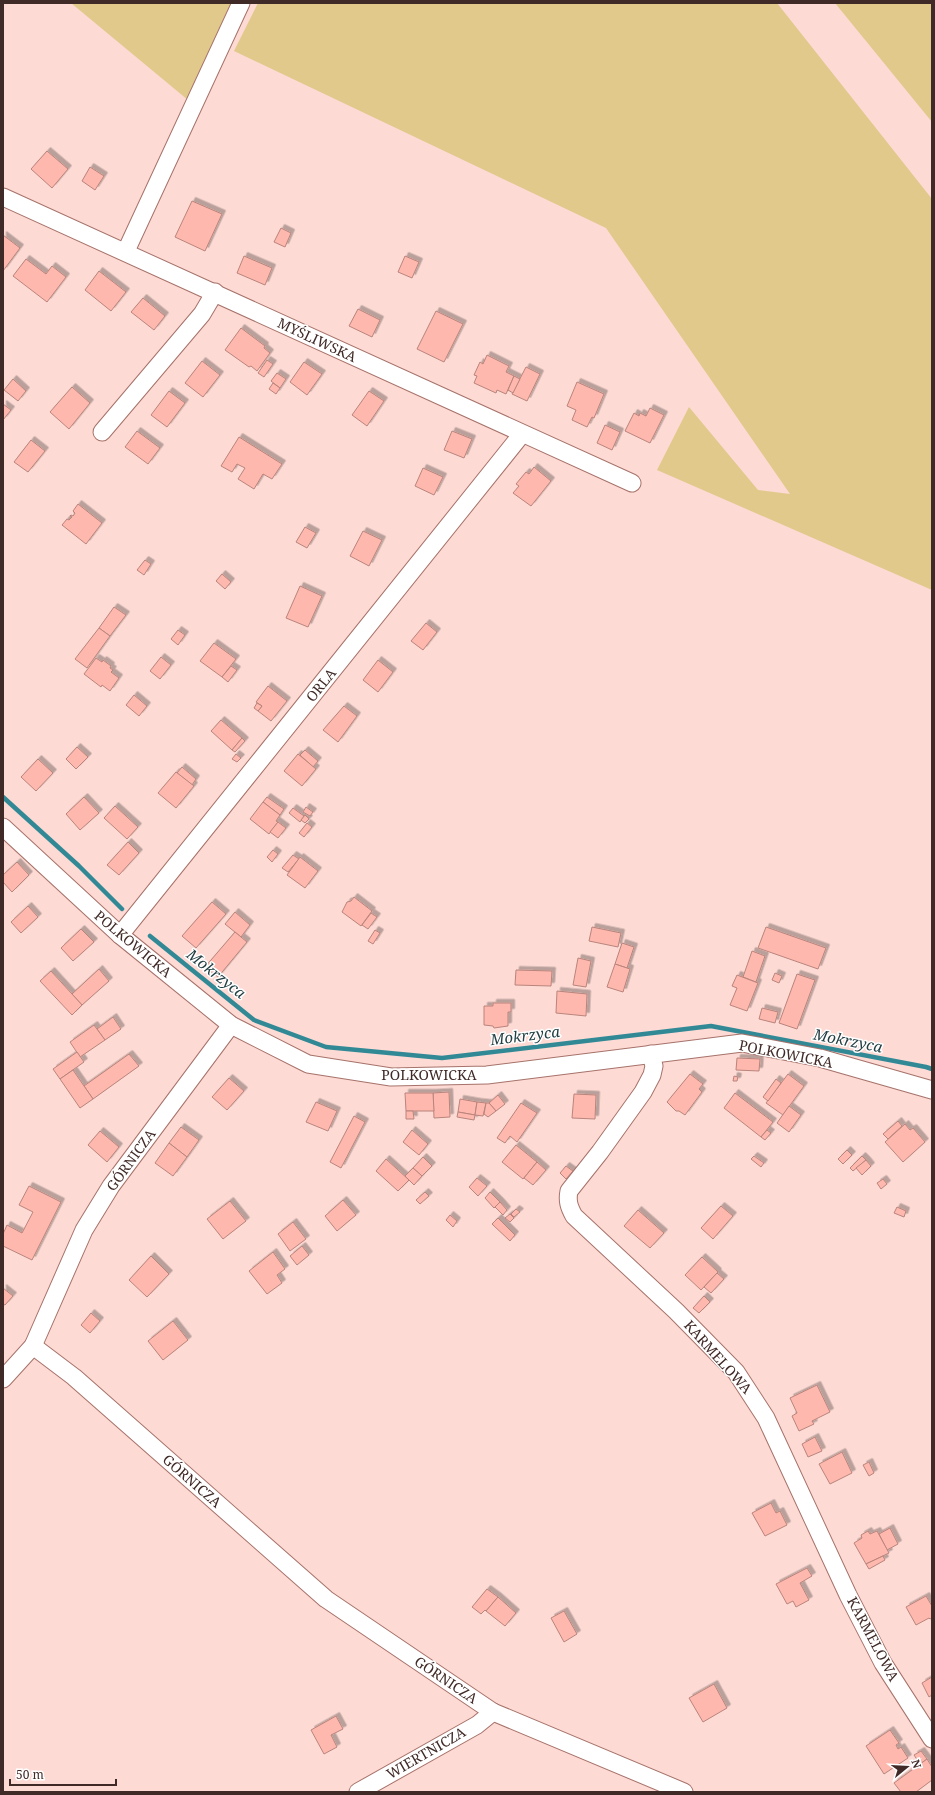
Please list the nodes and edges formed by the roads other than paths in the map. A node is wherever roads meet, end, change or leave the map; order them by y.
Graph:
1 (241, 3) edge
2 (3, 196) edge
3 (126, 251) junction
4 (215, 292) junction
5 (102, 432) dead end
6 (522, 434) junction
7 (632, 483) dead end
8 (3, 827) edge
9 (120, 935) junction
10 (231, 1026) junction
11 (652, 1054) junction
12 (932, 1090) edge
13 (33, 1346) junction
14 (3, 1379) edge
15 (492, 1712) junction
16 (932, 1738) edge
17 (358, 1792) edge
18 (684, 1792) edge

1 - 3 street
2 - 3 street, MYŚLIWSKA
3 - 4 street, MYŚLIWSKA
4 - 5 street
4 - 6 street, MYŚLIWSKA
6 - 7 street, MYŚLIWSKA
6 - 9 street, ORLA
8 - 9 street, POLKOWICKA
9 - 10 street, POLKOWICKA
10 - 11 street, POLKOWICKA
10 - 13 street, GÓRNICZA
11 - 12 street, POLKOWICKA
11 - 16 street, KARMELOWA
13 - 14 street
13 - 15 street, GÓRNICZA
15 - 17 street, WIERTNICZA
15 - 18 street, GÓRNICZA

